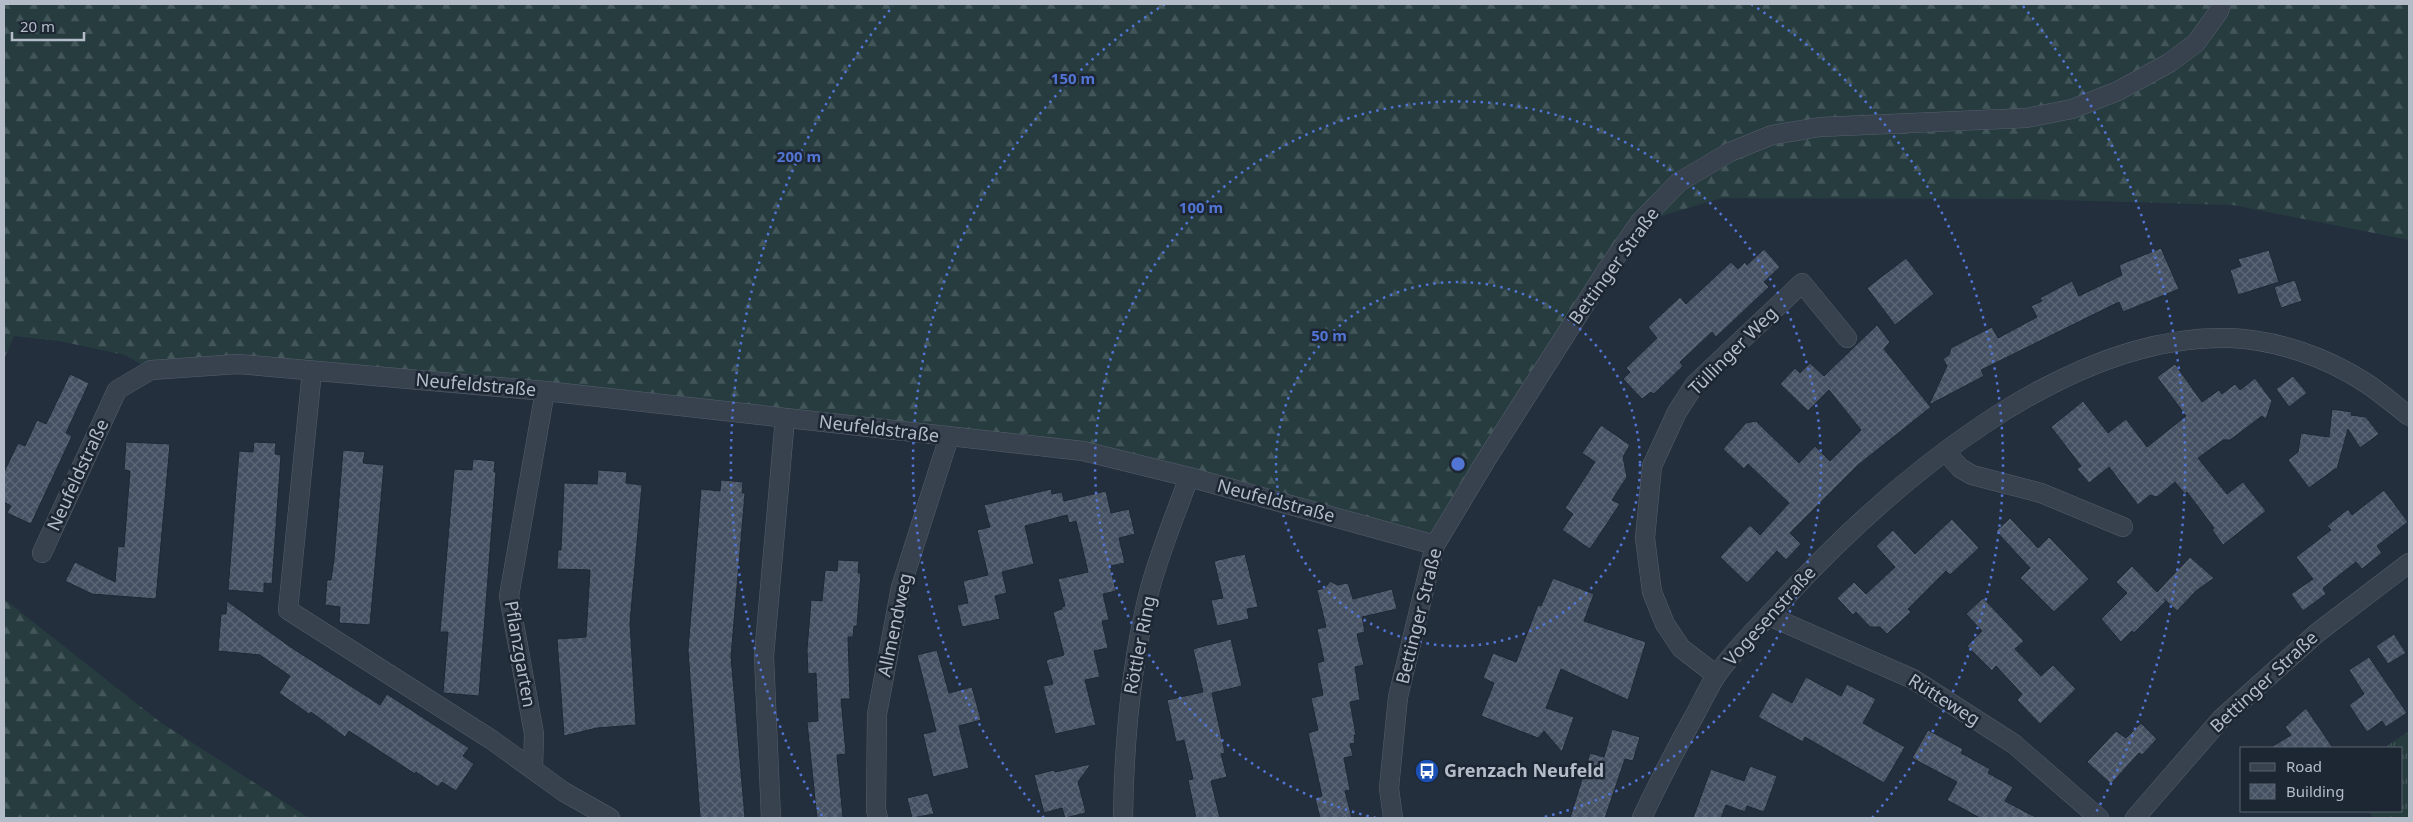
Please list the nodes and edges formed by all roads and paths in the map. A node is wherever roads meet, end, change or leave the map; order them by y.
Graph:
1 (2221, 4) edge
2 (1847, 338) dead end
3 (312, 371) junction
4 (545, 391) junction
5 (2409, 416) edge
6 (785, 418) junction
7 (949, 437) junction
8 (1946, 452) junction
9 (1189, 477) junction
10 (2123, 527) dead end
11 (1435, 545) junction
12 (42, 553) dead end
13 (2409, 563) edge
14 (1769, 616) junction
15 (1716, 675) junction
16 (533, 768) junction
17 (610, 818) edge
18 (771, 818) edge
19 (878, 818) edge
20 (1123, 818) edge
21 (1393, 818) edge
22 (1642, 818) edge
23 (2099, 818) edge
24 (2135, 818) edge

1 - 11 street, Bettinger Straße
2 - 15 street, Tüllinger Weg
3 - 4 street, Neufeldstraße
3 - 12 street, Neufeldstraße
3 - 16 street
4 - 6 street, Neufeldstraße
4 - 16 street, Pflanzgarten
5 - 8 street, Vogesenstraße
6 - 7 street, Neufeldstraße
6 - 18 street
7 - 9 street, Neufeldstraße
7 - 19 street, Allmendweg
8 - 10 street
8 - 14 street, Vogesenstraße
9 - 11 street, Neufeldstraße
9 - 20 street, Röttler Ring
11 - 21 street, Bettinger Straße
13 - 24 street, Bettinger Straße
14 - 15 street, Vogesenstraße
14 - 23 street, Rütteweg
15 - 22 street, Vogesenstraße
16 - 17 street

